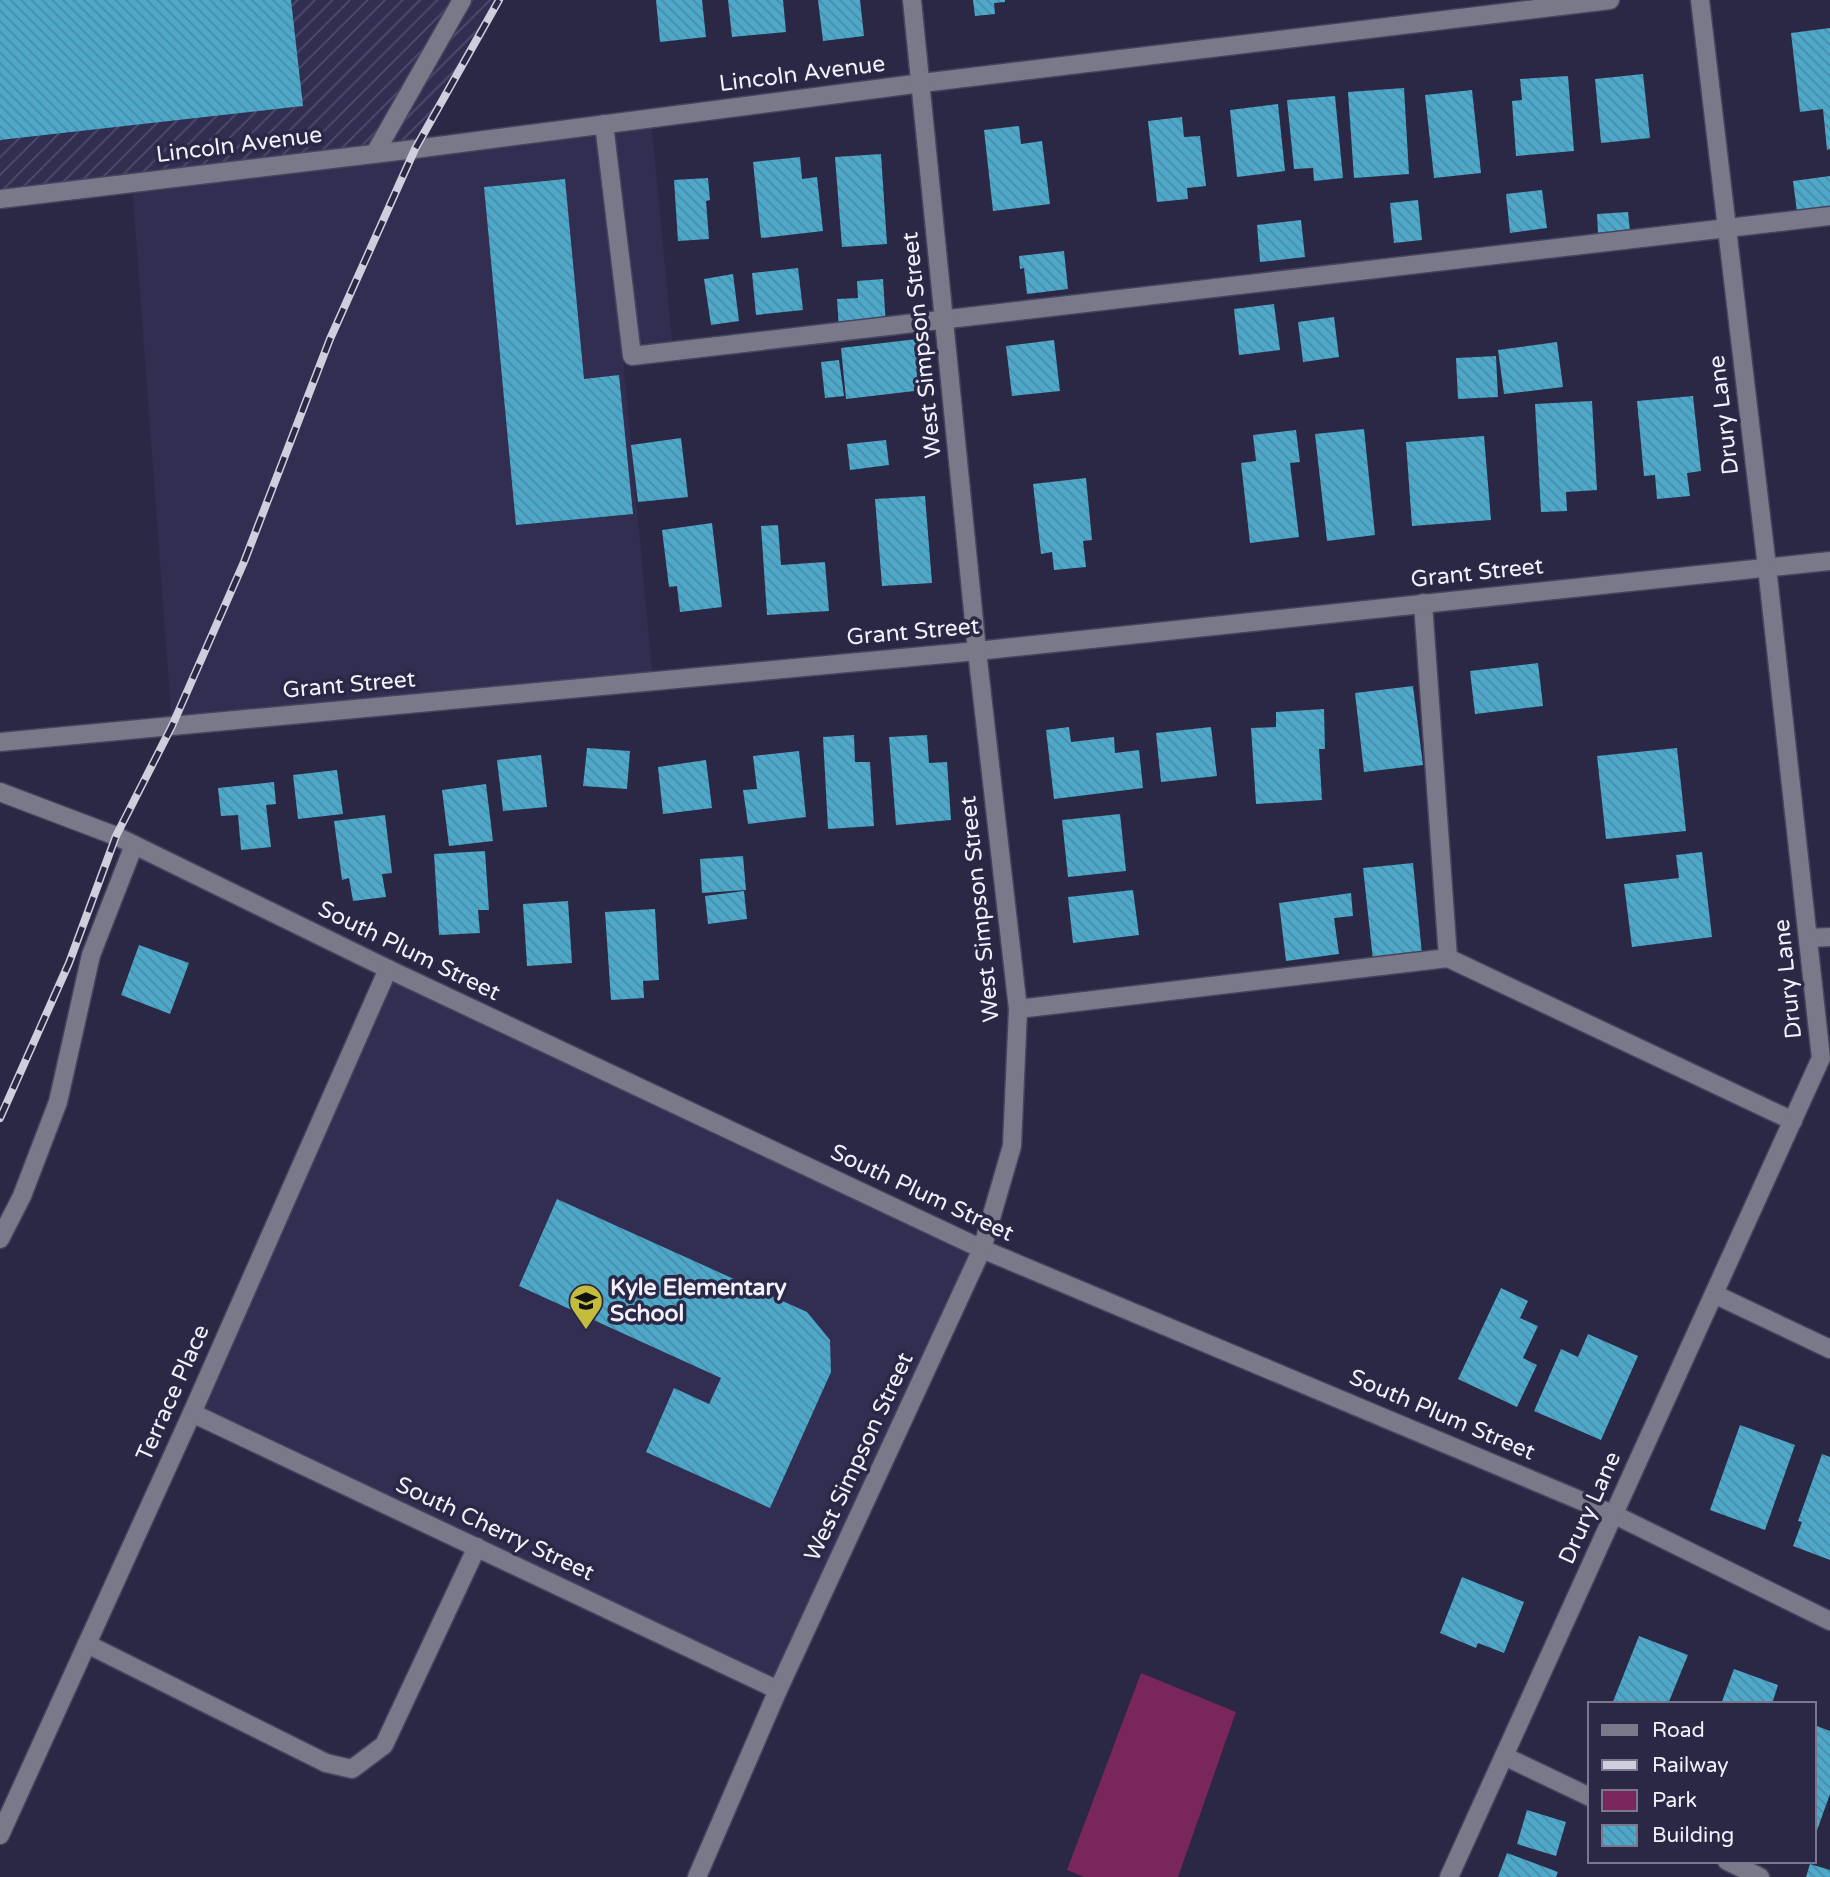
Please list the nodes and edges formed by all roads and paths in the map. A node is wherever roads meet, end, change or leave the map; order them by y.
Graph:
1 (462, 0) edge
2 (912, 0) edge
3 (1610, 0) edge
4 (1700, 0) edge
5 (922, 83) junction
6 (604, 124) junction
7 (374, 153) junction
8 (0, 199) edge
9 (1830, 216) edge
10 (1727, 228) junction
11 (944, 318) junction
12 (1830, 561) edge
13 (1767, 567) junction
14 (1423, 604) junction
15 (977, 651) junction
16 (0, 741) edge
17 (0, 792) edge
18 (134, 845) junction
19 (1830, 937) edge
20 (1808, 938) junction
21 (1448, 958) junction
22 (388, 969) junction
23 (1018, 1009) junction
24 (1826, 1061) edge
25 (1793, 1121) junction
26 (0, 1239) edge
27 (982, 1249) junction
28 (1714, 1294) junction
29 (1830, 1349) edge
30 (192, 1413) junction
31 (1615, 1515) junction
32 (477, 1548) junction
33 (1830, 1621) edge
34 (87, 1644) junction
35 (778, 1690) junction
36 (1504, 1756) junction
37 (1588, 1796) edge
38 (0, 1835) edge
39 (1731, 1863) edge
40 (697, 1877) edge
41 (1449, 1877) edge
42 (1760, 1877) edge

1 - 7 street
2 - 5 street, West Simpson Street
3 - 5 street, Lincoln Avenue
4 - 10 street, Drury Lane
5 - 6 street, Lincoln Avenue
5 - 11 street, West Simpson Street
6 - 7 street, Lincoln Avenue
6 - 11 street
7 - 8 street, Lincoln Avenue
9 - 10 street
10 - 11 street
10 - 13 street, Drury Lane
11 - 15 street, West Simpson Street
12 - 13 street, Grant Street
13 - 14 street, Grant Street
13 - 20 street, Drury Lane
14 - 15 street, Grant Street
14 - 21 street
15 - 16 street, Grant Street
15 - 23 street, West Simpson Street
17 - 18 street, South Plum Street
18 - 22 street, South Plum Street
18 - 26 street
19 - 20 street
20 - 24 street, Drury Lane
21 - 23 street
21 - 25 street
22 - 27 street, South Plum Street
22 - 30 street, Terrace Place
23 - 27 street, West Simpson Street
24 - 25 street, Drury Lane
25 - 28 street, Drury Lane
27 - 31 street, South Plum Street
27 - 35 street, West Simpson Street
28 - 29 street
28 - 31 street, Drury Lane
30 - 32 street, South Cherry Street
30 - 34 street, Terrace Place
31 - 33 street, South Plum Street
31 - 36 street, Drury Lane
32 - 34 street
32 - 35 street, South Cherry Street
34 - 38 street, Terrace Place
35 - 40 street, West Simpson Street
36 - 37 street
36 - 41 street, Drury Lane
39 - 42 street

